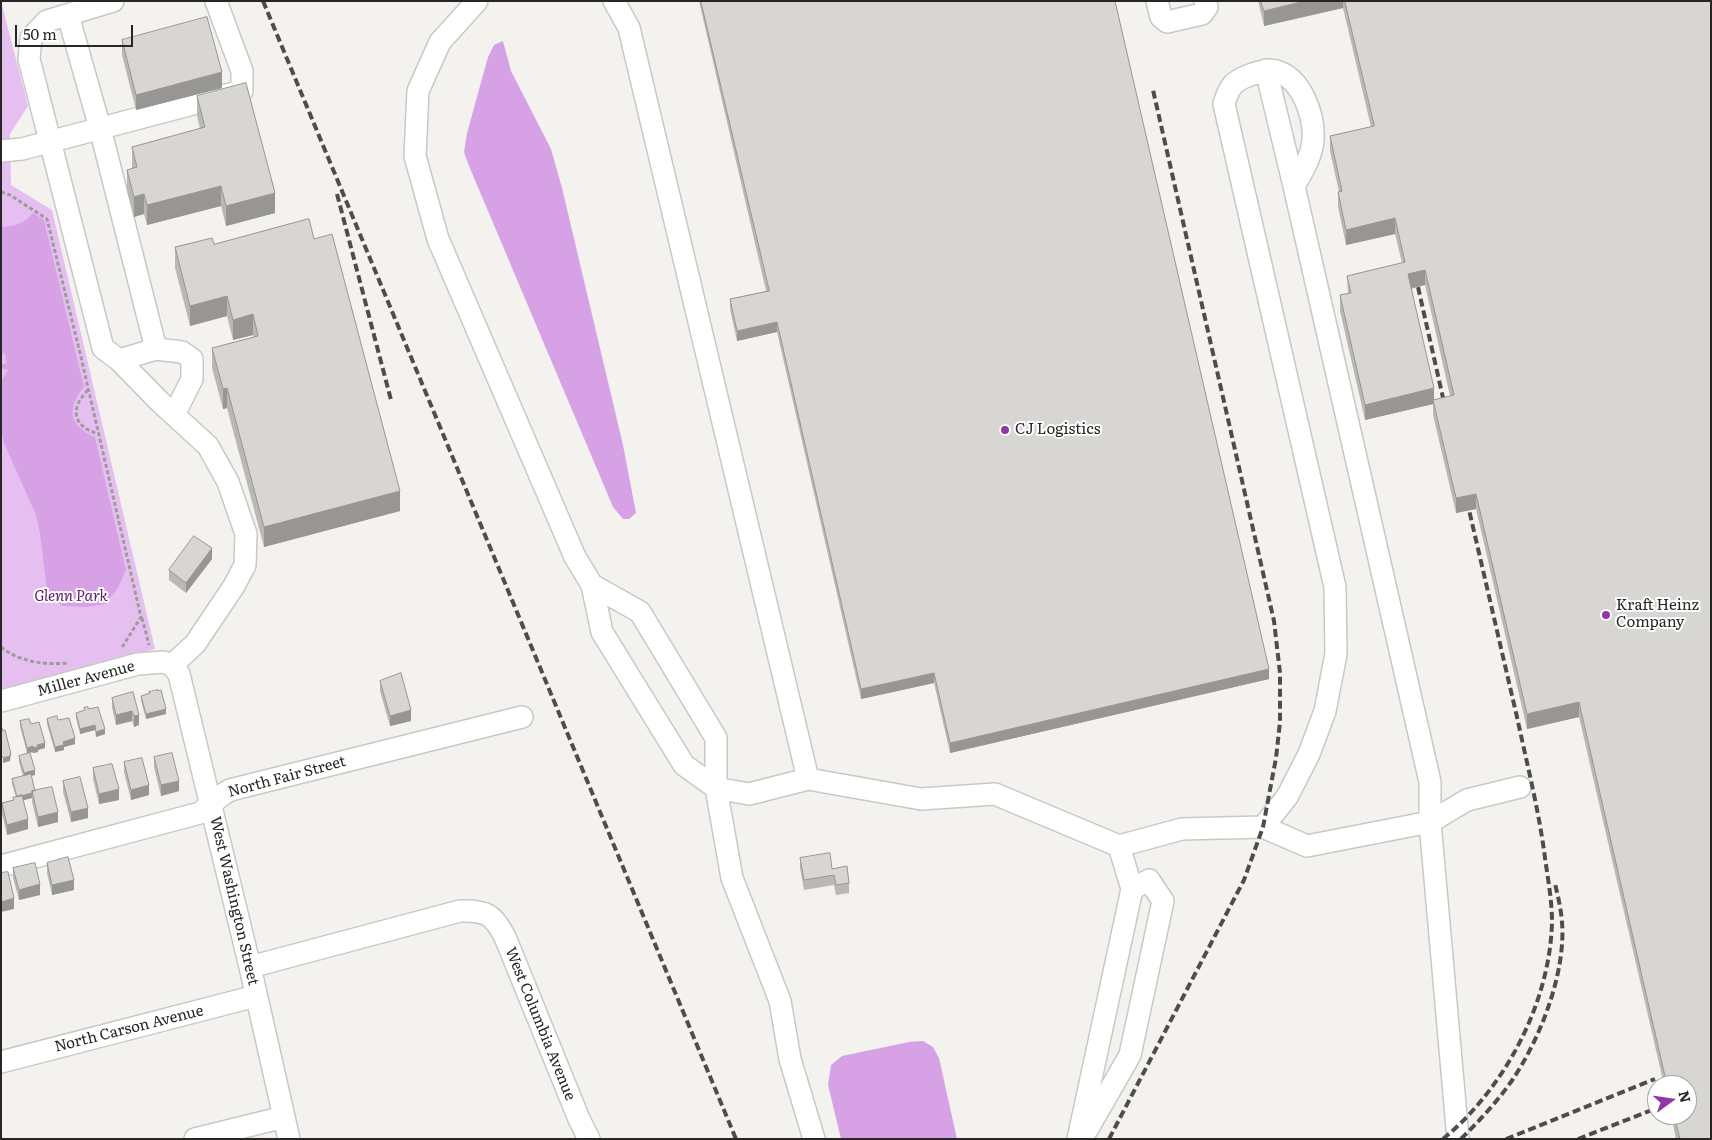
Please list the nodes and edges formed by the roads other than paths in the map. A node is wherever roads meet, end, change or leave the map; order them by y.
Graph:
1 (113, 1) edge
2 (216, 1) edge
3 (477, 1) edge
4 (614, 1) edge
5 (1157, 1) edge
6 (1205, 1) edge
7 (68, 15) junction
8 (1266, 70) junction
9 (100, 128) junction
10 (51, 141) junction
11 (1, 151) edge
12 (1294, 186) junction
13 (156, 349) junction
14 (119, 360) junction
15 (174, 416) junction
16 (592, 585) junction
17 (172, 665) junction
18 (1, 701) edge
19 (522, 717) dead end
20 (808, 779) junction
21 (1520, 787) dead end
22 (716, 788) junction
23 (211, 804) junction
24 (1430, 822) junction
25 (1263, 827) junction
26 (1118, 846) junction
27 (1, 866) edge
28 (1132, 889) junction
29 (250, 967) junction
30 (256, 996) junction
31 (1, 1062) edge
32 (284, 1117) junction
33 (195, 1139) edge
34 (289, 1139) edge
35 (589, 1139) edge
36 (814, 1139) edge
37 (1080, 1139) edge
38 (1458, 1139) edge

1 - 7 street
2 - 9 street
3 - 16 street
4 - 20 street
5 - 6 street
7 - 9 street
7 - 10 street
8 - 12 street
8 - 12 street
8 - 25 street
9 - 10 street
9 - 13 street
10 - 11 street
10 - 14 street
12 - 24 street
13 - 14 street
13 - 15 street
14 - 15 street
15 - 17 street
16 - 22 street
16 - 22 street
17 - 18 street, Miller Avenue
17 - 23 street, West Washington Street
19 - 23 street, North Fair Street
20 - 22 street
20 - 26 street
21 - 24 street
22 - 36 street
23 - 27 street, North Fair Street
23 - 29 street, West Washington Street
24 - 25 street
24 - 38 street
25 - 26 street
26 - 28 street
28 - 37 street
28 - 37 street
29 - 30 street, West Washington Street
29 - 35 street, West Columbia Avenue
30 - 31 street, North Carson Avenue
30 - 32 street, West Washington Street
32 - 33 street
32 - 34 street, West Washington Street

